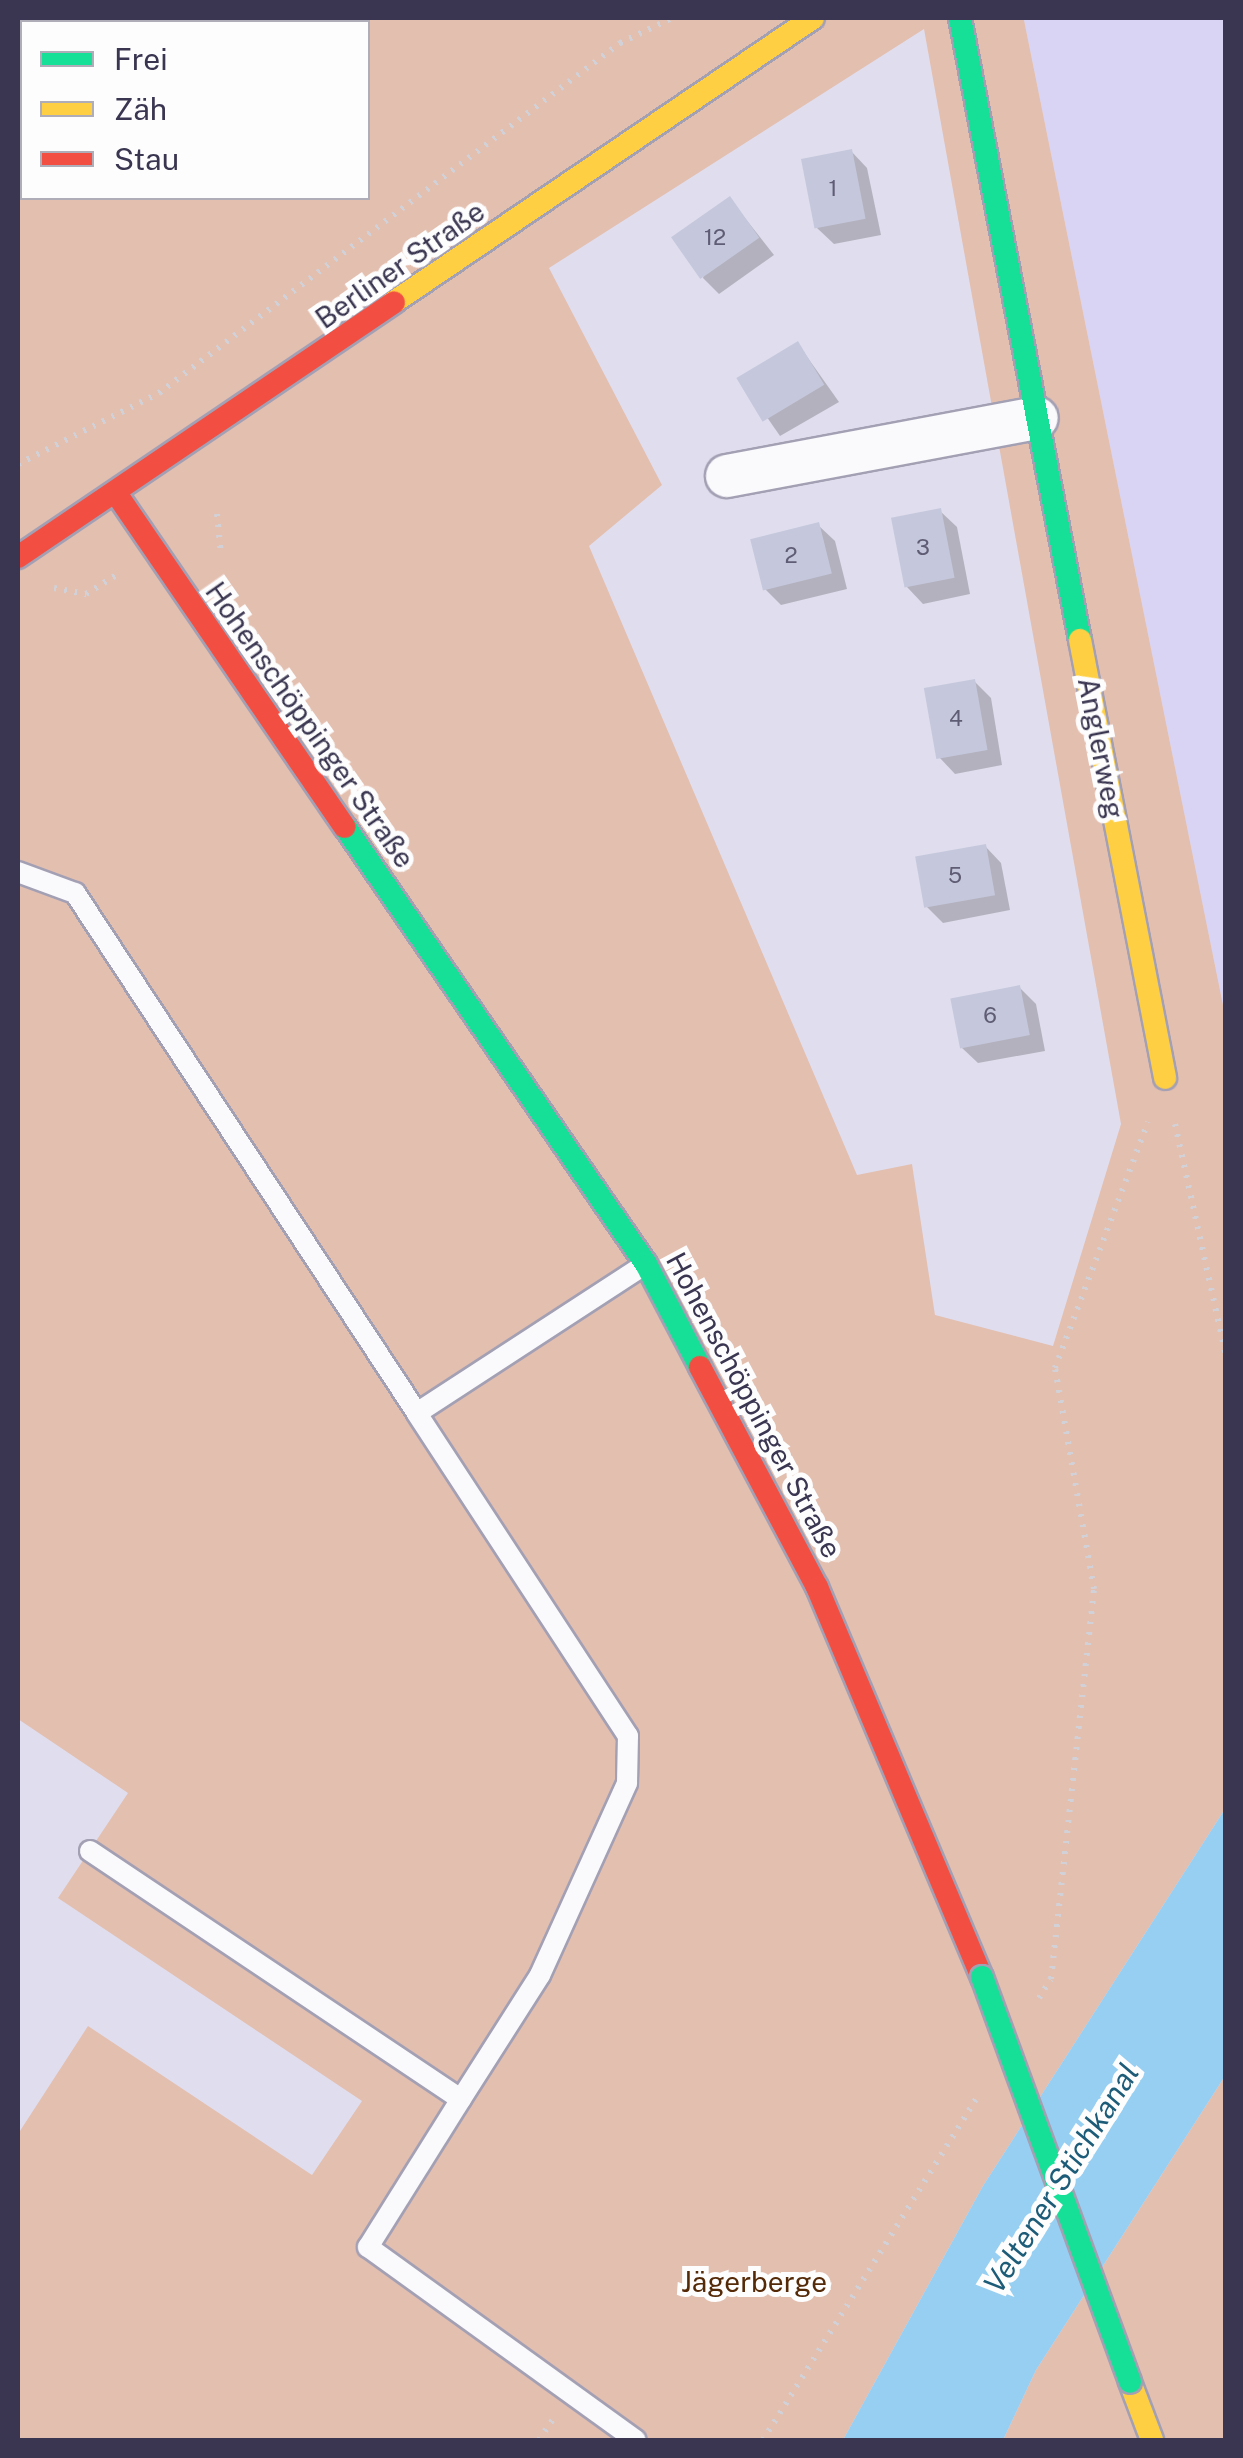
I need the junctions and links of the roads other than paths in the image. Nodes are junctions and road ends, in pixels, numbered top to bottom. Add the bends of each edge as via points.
1 (813, 18) edge
2 (960, 18) edge
3 (1037, 418) junction
4 (726, 476) dead end
5 (118, 496) junction
6 (18, 557) edge
7 (18, 872) edge
8 (1165, 1078) road end
9 (646, 1264) junction
10 (417, 1413) junction
11 (90, 1851) dead end
12 (460, 2099) junction
13 (636, 2440) edge
14 (1152, 2440) edge

1 - 5 main road, Berliner Straße
2 - 3 main road, Anglerweg
3 - 4 street
3 - 8 main road, Anglerweg
5 - 6 main road, Berliner Straße
5 - 9 main road, Hohenschöppinger Straße
7 - 10 lane via 76,893
9 - 10 lane
9 - 14 main road, Hohenschöppinger Straße, bridge via 817,1587 982,1976
10 - 12 lane via 628,1736 627,1783 540,1975
11 - 12 lane
12 - 13 lane via 368,2247

